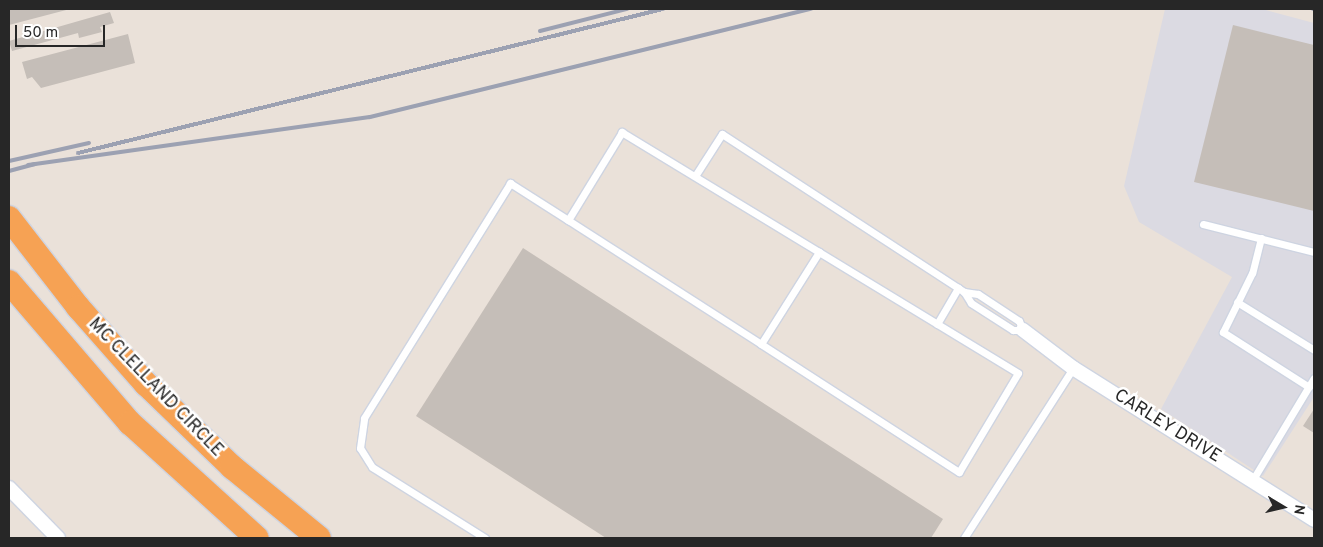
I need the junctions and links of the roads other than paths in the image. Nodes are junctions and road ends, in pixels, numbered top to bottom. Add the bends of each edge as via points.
1 (695, 176) junction
2 (10, 220) edge
3 (568, 220) junction
4 (1203, 224) dead end
5 (1261, 238) junction
6 (819, 252) junction
7 (1314, 252) edge
8 (9, 282) edge
9 (961, 290) junction
10 (1237, 302) junction
11 (937, 324) junction
12 (1023, 330) junction
13 (761, 344) junction
14 (1314, 350) edge
15 (1073, 368) junction
16 (1314, 378) edge
17 (1309, 387) junction
18 (1252, 481) junction
19 (10, 488) edge
20 (1314, 520) edge
21 (58, 538) edge
22 (257, 538) edge
23 (319, 538) edge
24 (485, 538) edge
25 (964, 538) edge

1 - 3 lane via 622,132
1 - 6 lane
1 - 9 lane via 722,134
2 - 23 highway, MC CLELLAND CIRCLE via 78,307 146,384 232,466
3 - 13 lane
3 - 24 lane via 510,183 364,418 360,448 372,467
4 - 5 lane
5 - 7 lane
5 - 10 lane via 1252,273
6 - 11 lane
6 - 13 lane
8 - 22 highway via 130,423
9 - 11 lane
9 - 12 lane via 971,303 1013,330
9 - 12 lane via 978,294 1020,321
10 - 14 lane
10 - 17 lane via 1223,326 1227,337
11 - 13 lane via 1018,374 959,472
12 - 15 street, CARLEY DRIVE
15 - 18 street, CARLEY DRIVE
15 - 25 lane
16 - 17 lane
17 - 18 lane
18 - 20 street, CARLEY DRIVE
19 - 21 street via 28,511

